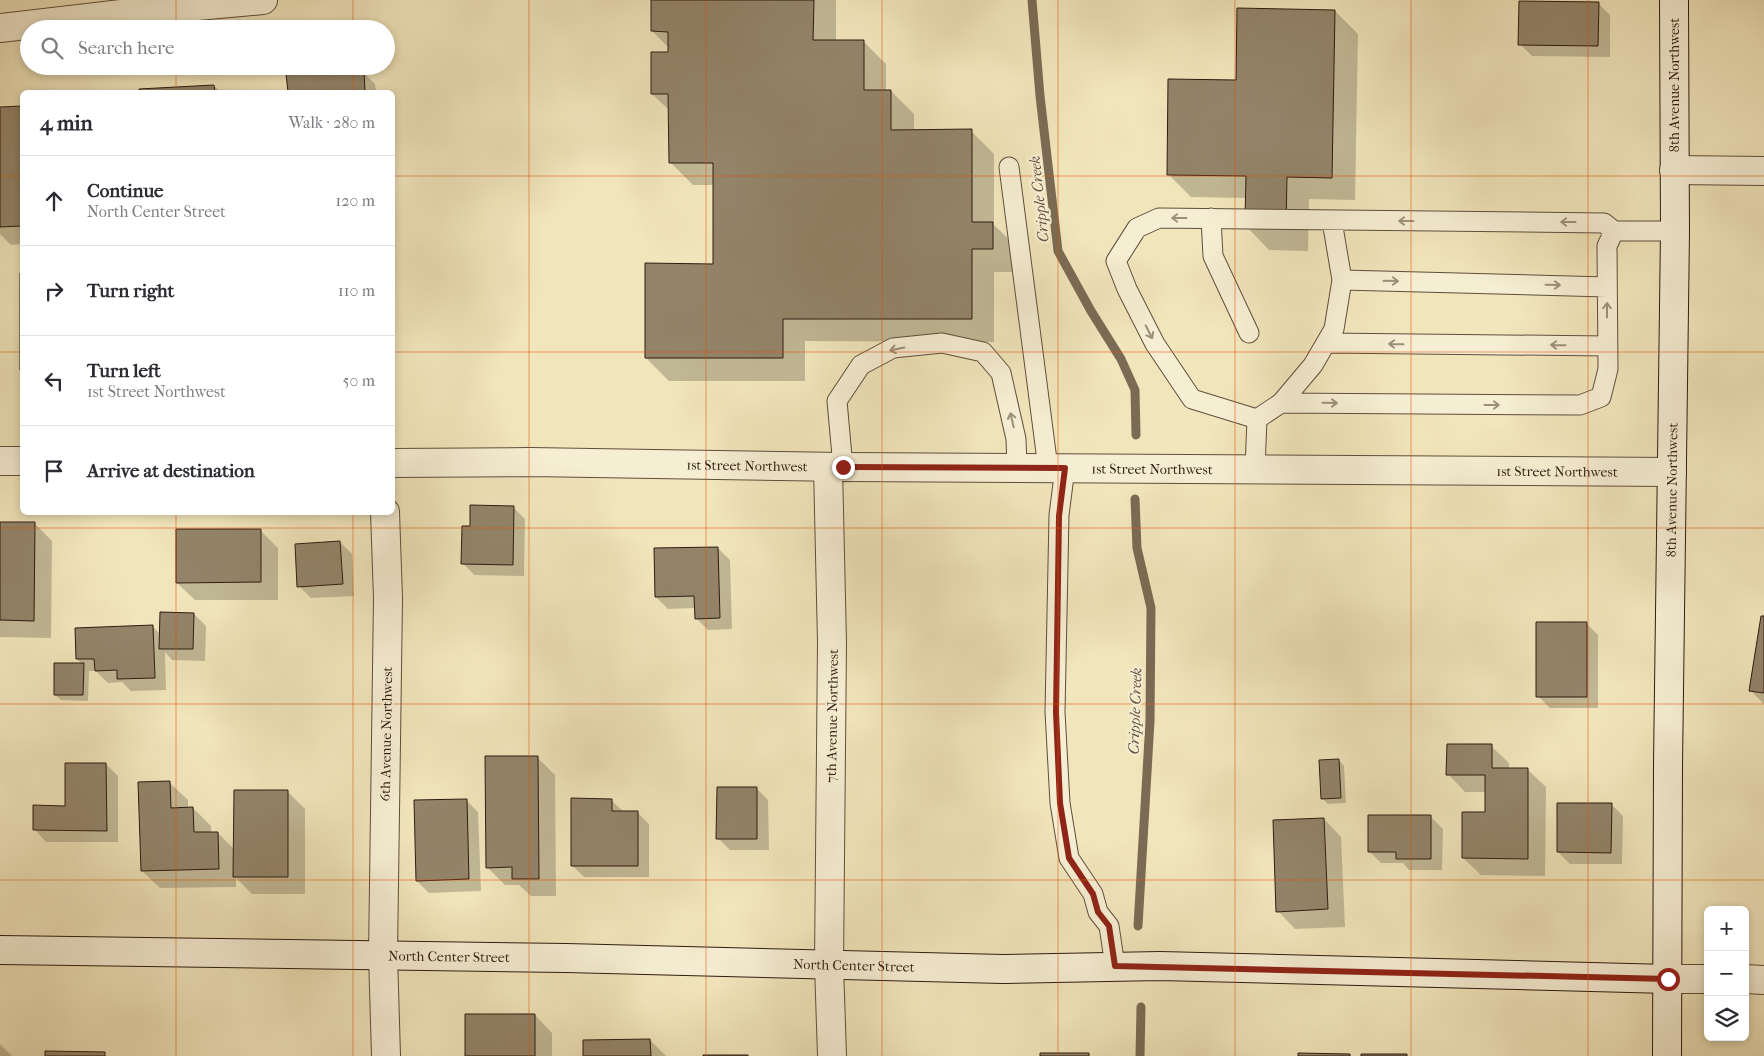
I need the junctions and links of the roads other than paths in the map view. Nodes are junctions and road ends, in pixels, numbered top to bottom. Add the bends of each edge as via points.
1 (263, 0) edge
2 (1674, 0) edge
3 (75, 20) edge
4 (20, 26) edge
5 (0, 28) edge
6 (1009, 167) dead end
7 (1674, 170) junction
8 (1764, 171) edge
9 (1210, 218) junction
10 (1332, 221) junction
11 (1614, 231) junction
12 (1675, 231) junction
13 (1342, 280) junction
14 (1607, 287) junction
15 (1249, 333) dead end
16 (1326, 343) junction
17 (1607, 346) junction
18 (1281, 403) junction
19 (1257, 419) junction
20 (0, 461) edge
21 (20, 461) edge
22 (395, 463) edge
23 (835, 467) junction
24 (1017, 468) junction
25 (1056, 468) junction
26 (1255, 469) junction
27 (1672, 472) junction
28 (385, 515) edge
29 (0, 950) edge
30 (383, 955) junction
31 (829, 965) junction
32 (1115, 966) junction
33 (1668, 979) junction
34 (1704, 979) edge
35 (1749, 980) edge
36 (1764, 980) edge
37 (386, 1056) edge
38 (832, 1056) edge
39 (1668, 1056) edge

1 - 3 street
2 - 7 street, 8th Avenue Northwest
4 - 5 street
6 - 25 lane
7 - 8 street
7 - 12 street, 8th Avenue Northwest
9 - 10 lane
9 - 15 lane via 1213,256
9 -> 19 lane via 1159,218 1144,224 1137,228 1116,261 1126,289 1155,344 1192,399
11 -> 10 lane via 1604,223
10 - 13 lane
11 - 12 lane
11 - 14 lane via 1607,246
12 - 27 street, 8th Avenue Northwest
13 -> 14 lane
13 - 16 lane via 1334,329
17 -> 14 lane
17 -> 16 lane
16 - 18 lane via 1313,365
18 -> 17 lane via 1580,405 1601,397 1608,369
18 - 19 lane
19 - 26 lane
20 - 21 street
22 - 23 street, 1st Street Northwest
23 - 24 street, 1st Street Northwest
24 -> 23 lane via 1016,439 1001,373 983,352 942,343 893,348 862,365 837,401
23 - 31 street, 7th Avenue Northwest
24 - 25 street, 1st Street Northwest
25 - 26 street, 1st Street Northwest
25 - 32 lane via 1059,516 1056,702 1060,803 1069,858 1109,926
26 - 27 street, 1st Street Northwest
27 - 33 street, 8th Avenue Northwest
28 - 30 street, 6th Avenue Northwest via 388,598
29 - 30 street, North Center Street
30 - 31 street, North Center Street
30 - 37 street, 6th Avenue Northwest
31 - 32 street, North Center Street via 1003,969
31 - 38 street, 7th Avenue Northwest
32 - 33 street, North Center Street
33 - 34 street, North Center Street
33 - 39 street, 8th Avenue Northwest
35 - 36 street

